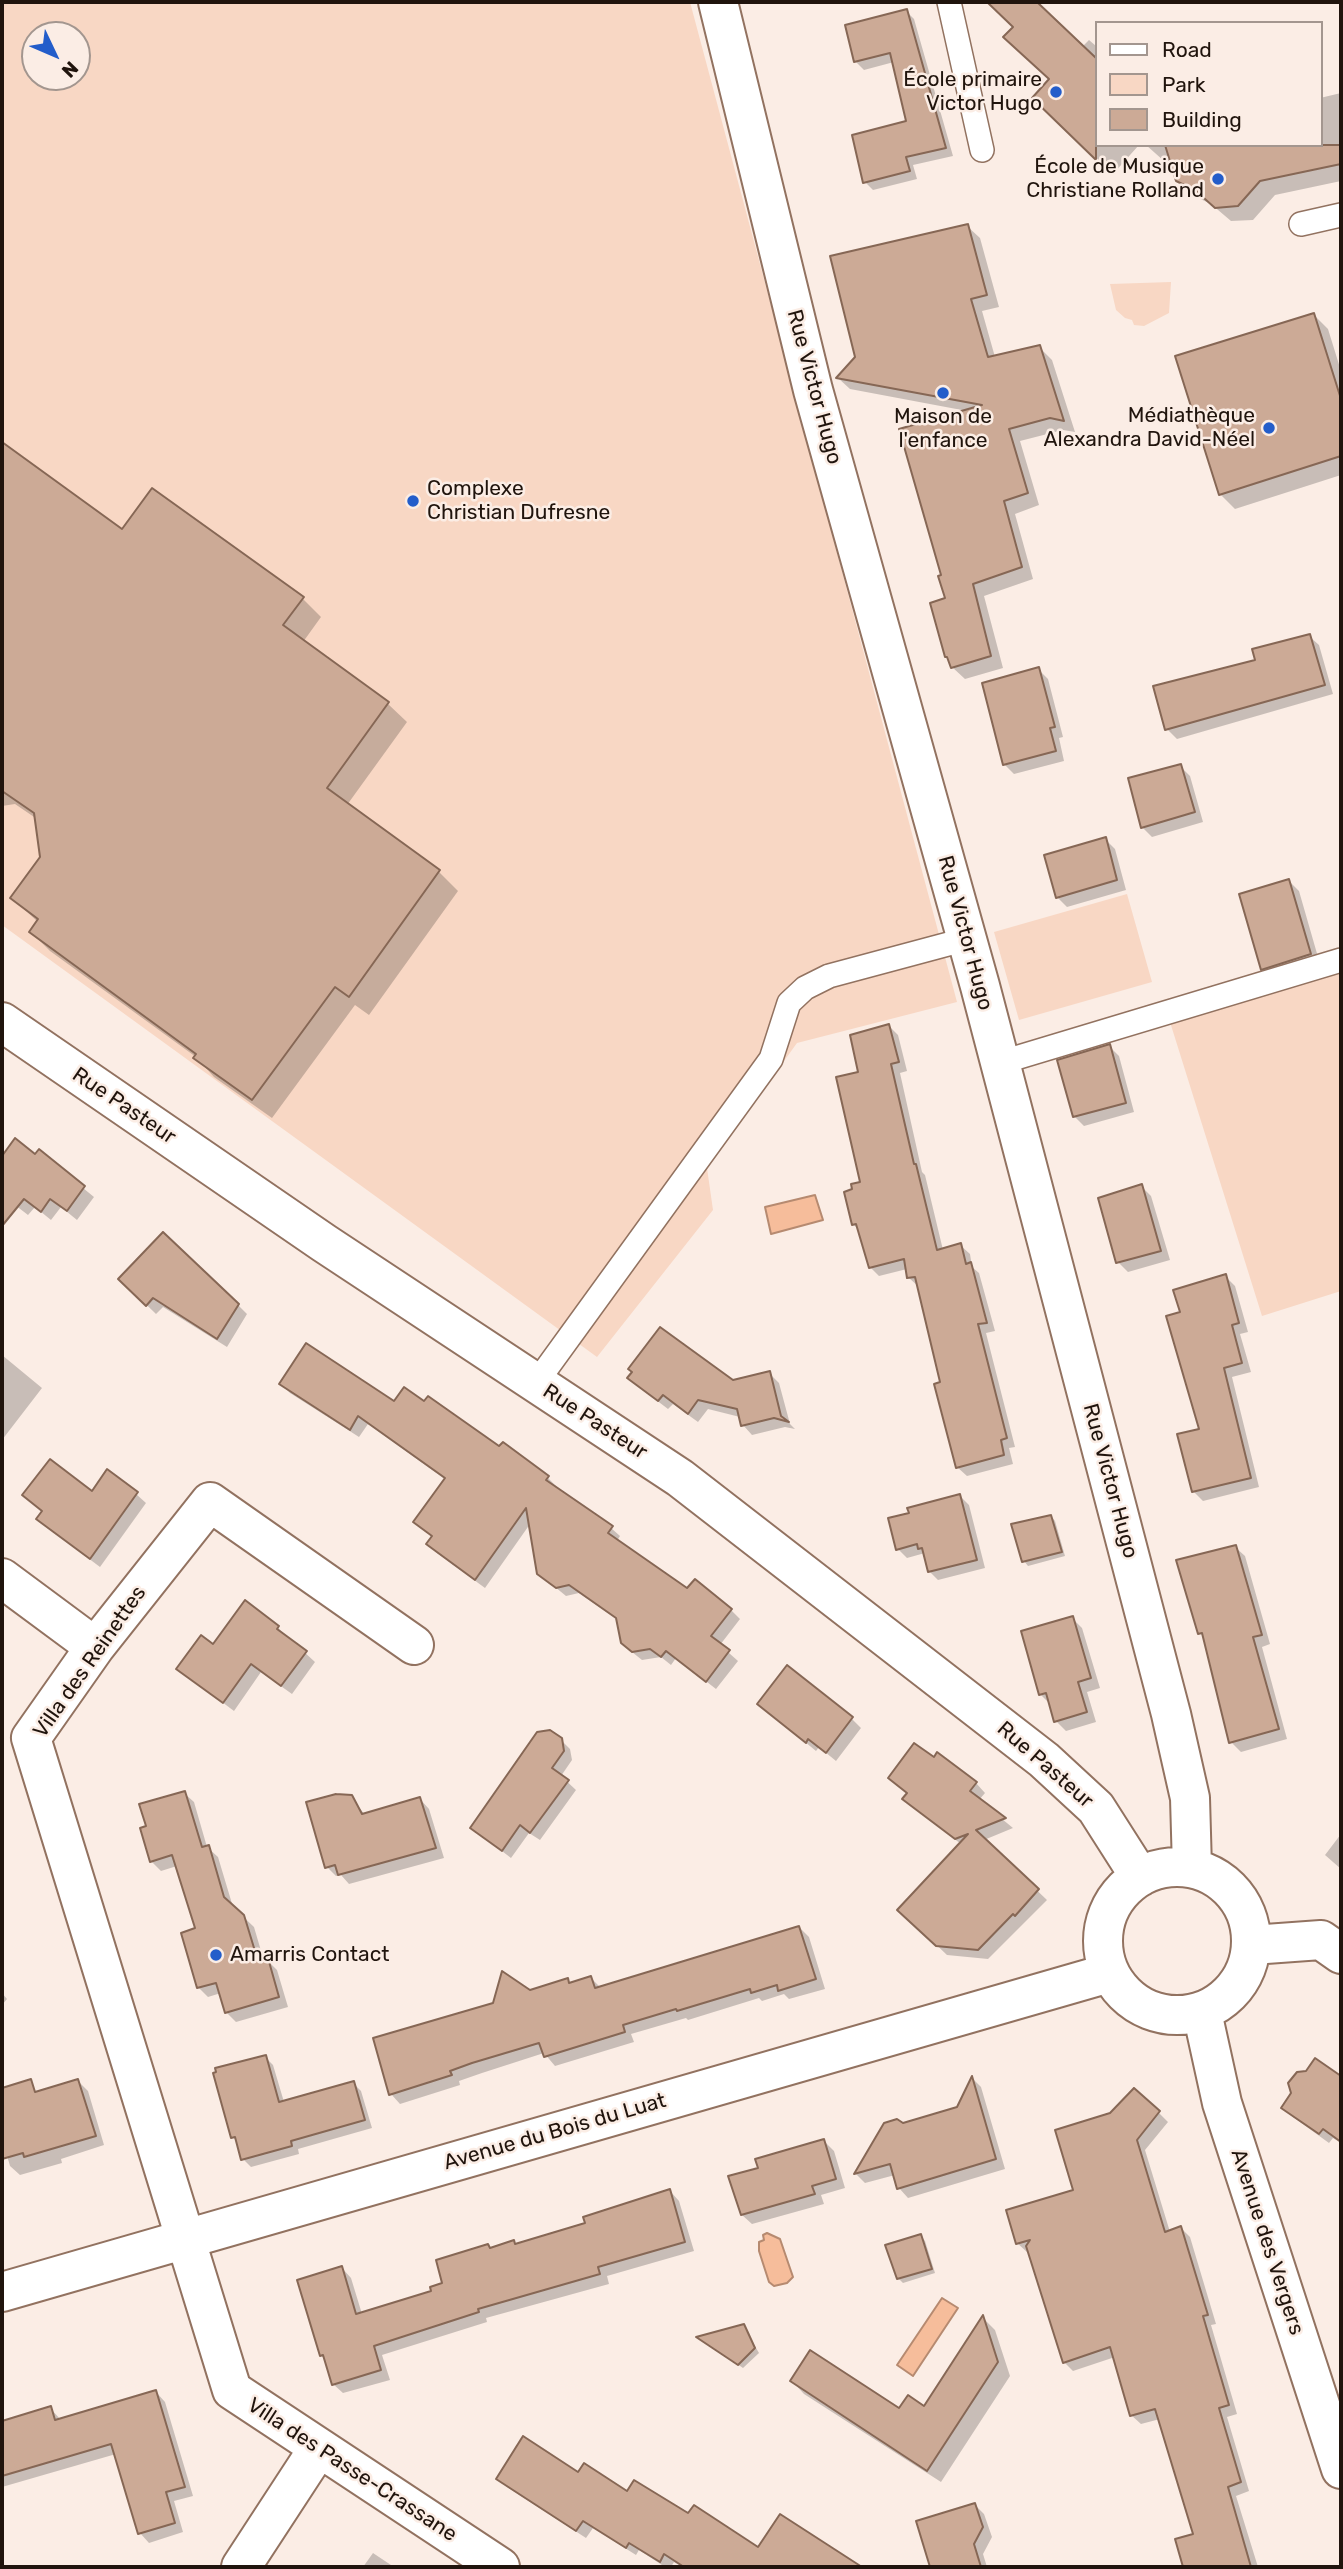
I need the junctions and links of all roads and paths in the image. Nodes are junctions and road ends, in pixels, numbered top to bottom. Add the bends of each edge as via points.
1 (718, 2) edge
2 (949, 2) edge
3 (982, 150) dead end
4 (1341, 215) edge
5 (1301, 224) dead end
6 (967, 939) junction
7 (1341, 960) edge
8 (2, 1022) edge
9 (999, 1063) junction
10 (536, 1383) junction
11 (2, 1578) edge
12 (414, 1645) dead end
13 (95, 1647) junction
14 (1192, 1868) junction
15 (1140, 1877) junction
16 (1252, 1945) junction
17 (1341, 1954) edge
18 (1110, 1973) junction
19 (1202, 2012) junction
20 (186, 2239) junction
21 (2, 2292) edge
22 (318, 2449) junction
23 (1341, 2469) edge
24 (241, 2567) edge
25 (500, 2567) edge

1 - 6 street, Rue Victor Hugo via 813,390
2 - 3 lane
4 - 5 lane
6 - 9 street, Rue Victor Hugo
6 - 10 lane via 830,976 804,988 789,1003 771,1059
7 - 9 lane
8 - 10 street, Rue Pasteur
9 - 14 street, Rue Victor Hugo via 1171,1714 1190,1798
10 - 15 street, Rue Pasteur via 680,1478 1044,1760 1096,1808
11 - 13 street
12 - 13 street, Villa des Reinettes via 210,1502
13 - 20 street, Villa des Reinettes via 31,1738
14 - 15 street via 1165,1868
14 - 16 street via 1212,1875 1236,1896 1250,1924
15 - 18 street via 1122,1891 1110,1909 1104,1930
16 - 17 street via 1321,1940
16 - 19 street via 1237,1986
18 - 19 street via 1139,2006 1158,2014
18 - 20 street, Avenue du Bois du Luat
19 - 23 street, Avenue des Vergers via 1222,2103
20 - 21 street, Avenue du Bois du Luat
20 - 22 street, Villa des Passe-Crassane via 232,2390
22 - 24 street
22 - 25 street, Villa des Passe-Crassane

